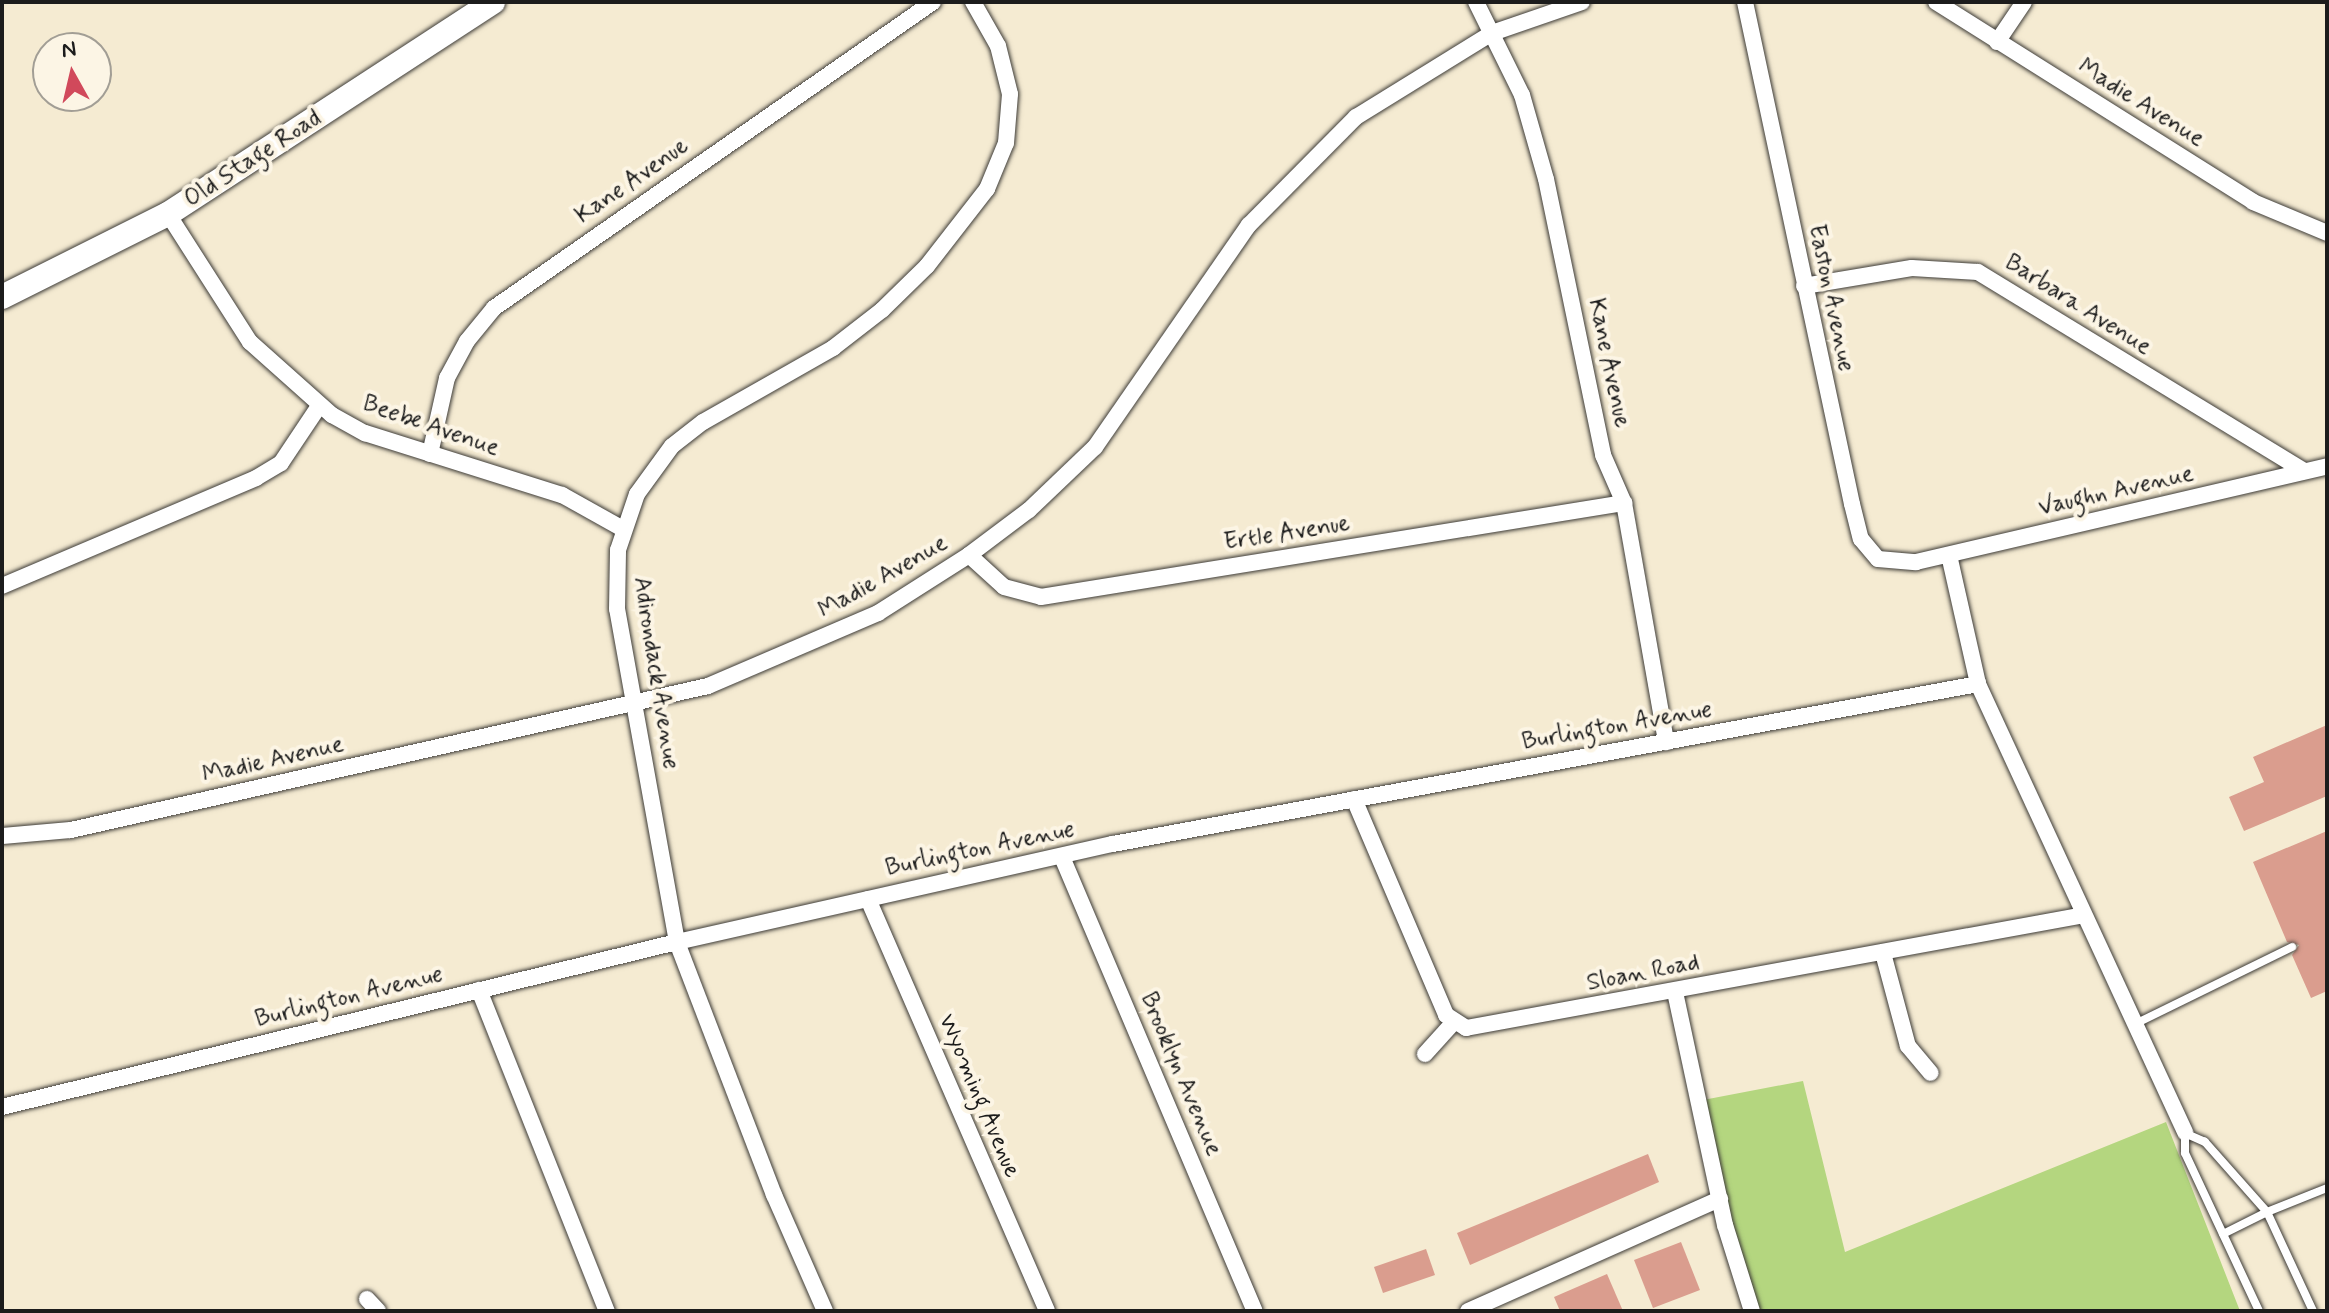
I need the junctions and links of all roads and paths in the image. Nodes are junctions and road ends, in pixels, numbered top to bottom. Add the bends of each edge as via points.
1 (493, 2) edge
2 (933, 2) edge
3 (973, 2) edge
4 (1476, 2) edge
5 (1582, 2) edge
6 (1745, 2) edge
7 (1936, 2) edge
8 (2024, 2) edge
9 (1492, 33) junction
10 (1997, 42) junction
11 (168, 214) junction
12 (2327, 233) edge
13 (1804, 286) junction
14 (2, 297) edge
15 (319, 406) junction
16 (430, 454) junction
17 (2327, 466) edge
18 (2304, 471) junction
19 (1624, 503) junction
20 (623, 529) junction
21 (969, 555) junction
22 (1949, 555) junction
23 (1916, 562) joint
24 (2, 586) edge
25 (1978, 684) junction
26 (636, 704) junction
27 (1666, 742) junction
28 (1354, 799) junction
29 (2, 836) edge
30 (1062, 857) junction
31 (868, 899) junction
32 (2084, 915) junction
33 (677, 942) junction
34 (2292, 947) dead end
35 (1883, 953) junction
36 (479, 990) junction
37 (1675, 992) junction
38 (1453, 1023) junction
39 (2135, 1024) junction
40 (1425, 1054) dead end
41 (1931, 1073) dead end
42 (2, 1107) edge
43 (2185, 1133) junction
44 (2327, 1188) edge
45 (1720, 1199) junction
46 (2267, 1212) junction
47 (2223, 1234) junction
48 (607, 1311) edge
49 (825, 1311) edge
50 (1047, 1311) edge
51 (1255, 1311) edge
52 (1468, 1311) edge
53 (1752, 1311) edge
54 (2259, 1311) edge
55 (2313, 1311) edge

1 - 11 main road, Old Stage Road
2 - 16 street, Kane Avenue via 494,308 467,341 447,378
3 - 20 street, Adirondack Avenue via 998,46 1010,94 1006,143 987,189 927,266 882,310 833,348 703,422 672,446 647,477
4 - 9 street, Kane Avenue
5 - 9 street, Madie Avenue
6 - 13 street, Easton Avenue
7 - 10 street, Madie Avenue
8 - 10 street
9 - 19 street, Kane Avenue via 1522,95 1546,179 1603,455
9 - 21 street, Madie Avenue via 1356,117 1300,171 1249,225 1095,447 1029,510
10 - 12 street, Madie Avenue via 2253,202
11 - 14 main road, Old Stage Road
11 - 15 street, Beebe Avenue via 250,342
13 - 18 street, Barbara Avenue via 1912,268 1978,272 2004,283
13 - 23 street, Easton Avenue via 1861,539 1887,563
15 - 16 street, Beebe Avenue via 365,433
15 - 24 street via 281,463 256,478
16 - 20 street, Beebe Avenue via 562,495
17 - 18 street, Vaughn Avenue
18 - 22 street, Vaughn Avenue
19 - 21 street, Ertle Avenue via 1041,597 1004,587
19 - 27 street, Kane Avenue
20 - 26 street, Adirondack Avenue via 615,590
21 - 26 street, Madie Avenue via 878,613 795,652 708,686
22 - 23 street, Vaughn Avenue
22 - 25 street
25 - 27 street, Burlington Avenue
25 - 32 street
26 - 29 street, Madie Avenue via 62,832
26 - 33 street, Adirondack Avenue
27 - 28 street, Burlington Avenue
28 - 30 street, Burlington Avenue
28 - 38 street
30 - 31 street, Burlington Avenue
30 - 51 street, Brooklyn Avenue
31 - 33 street, Burlington Avenue
31 - 50 street, Wyoming Avenue
32 - 35 street, Sloan Road
32 - 39 street
33 - 36 street, Burlington Avenue
33 - 49 street, Adirondack Avenue via 774,1195
34 - 39 lane
35 - 37 street, Sloan Road
35 - 41 street via 1908,1046
36 - 42 street, Burlington Avenue
36 - 48 street
37 - 38 street, Sloan Road via 1489,1026
37 - 45 street
38 - 40 street
39 - 43 street
43 - 46 lane via 2205,1142
43 - 47 lane via 2185,1153
44 - 46 lane
45 - 52 street
45 - 53 street
46 - 47 lane
46 - 55 lane
47 - 54 lane

